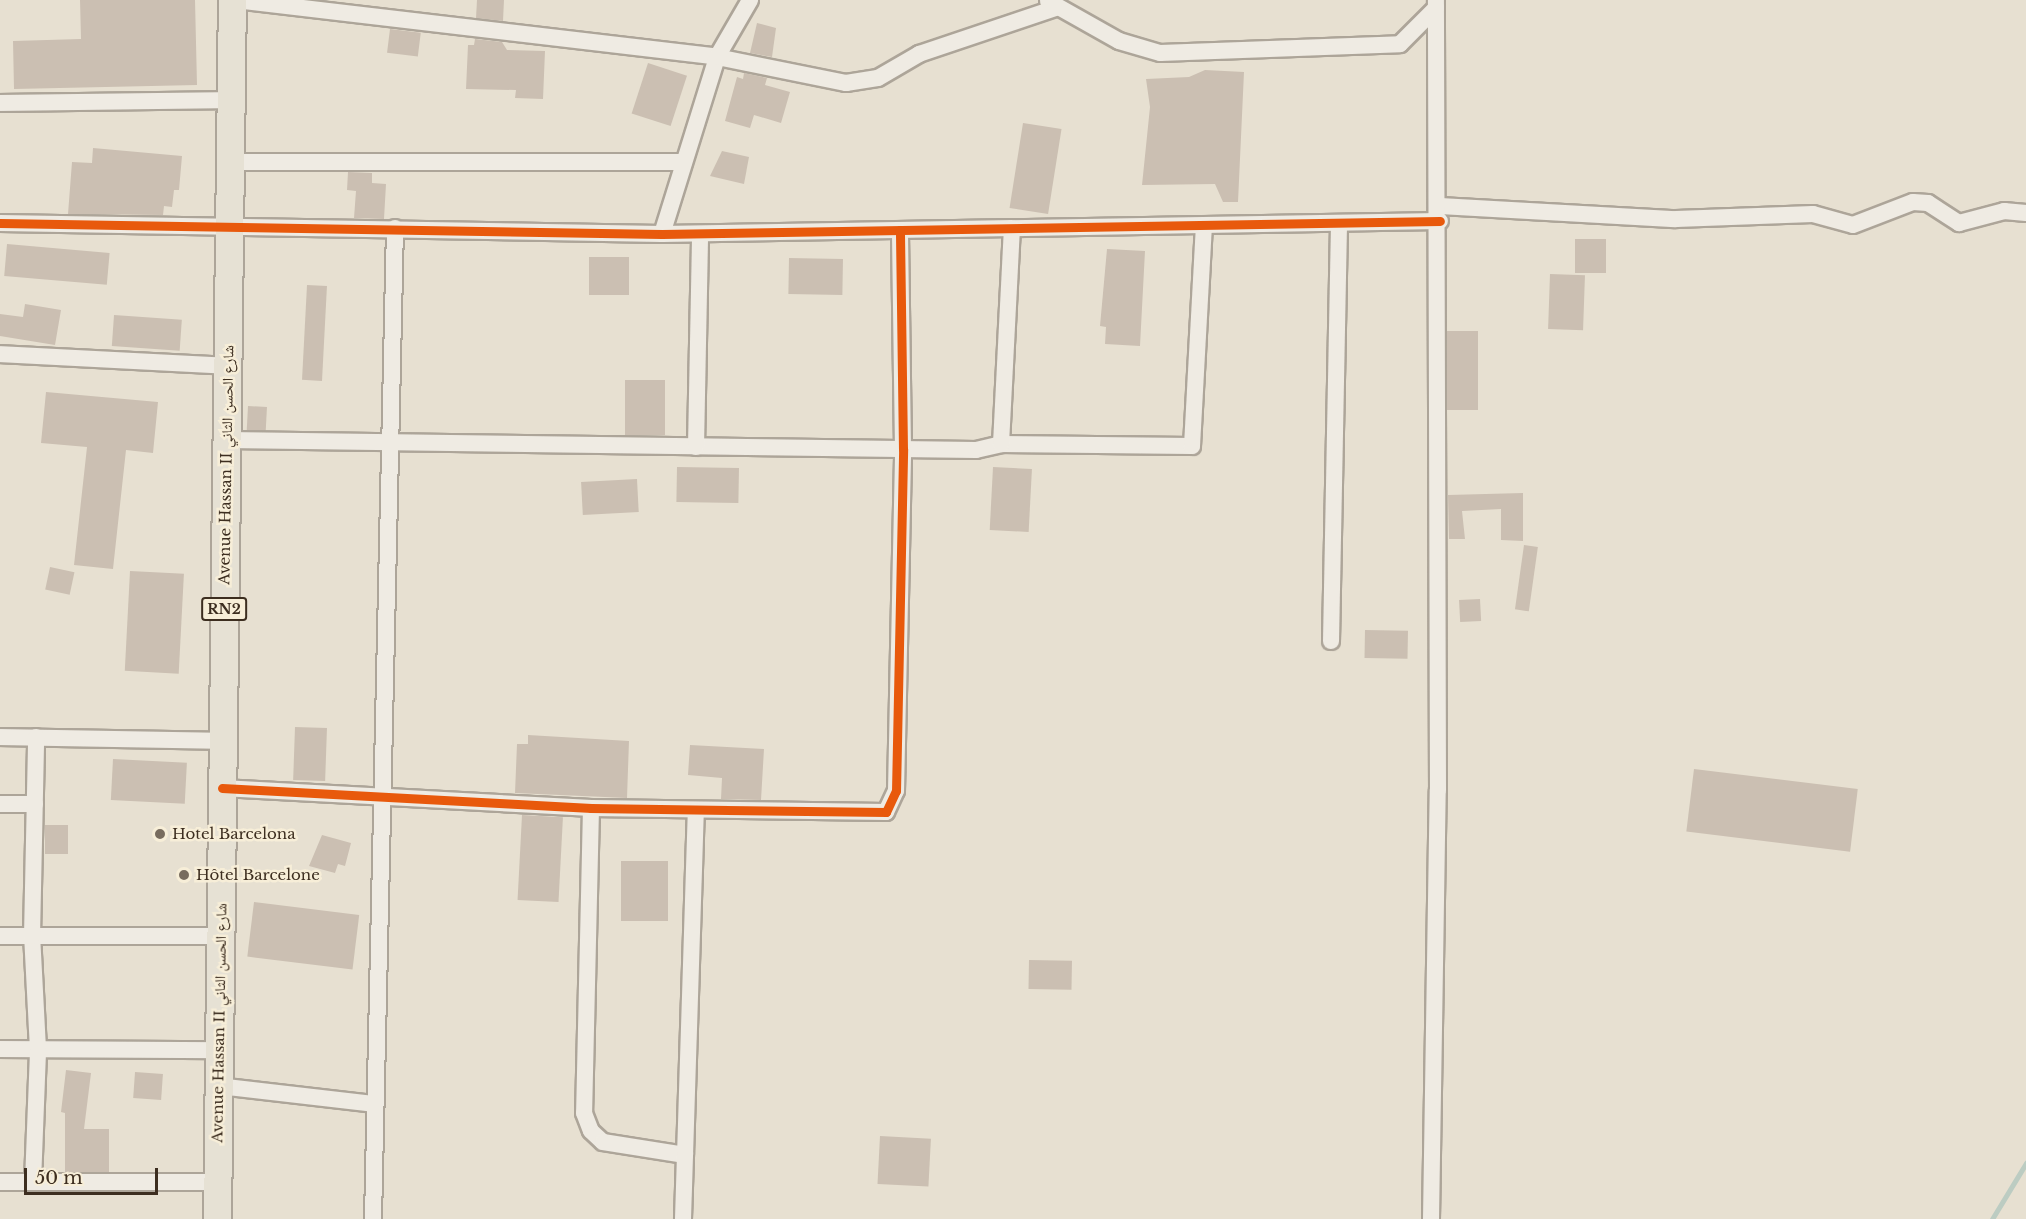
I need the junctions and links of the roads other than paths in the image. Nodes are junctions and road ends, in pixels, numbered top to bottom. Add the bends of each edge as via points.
1 (234, 0) edge
2 (750, 0) edge
3 (1051, 4) edge
4 (1436, 4) edge
5 (717, 57) junction
6 (230, 100) junction
7 (0, 103) edge
8 (230, 162) junction
9 (684, 162) junction
10 (2026, 213) edge
11 (1440, 214) junction
12 (0, 223) edge
13 (1339, 223) junction
14 (229, 224) junction
15 (1204, 225) junction
16 (395, 228) junction
17 (1012, 228) junction
18 (900, 230) junction
19 (662, 234) junction
20 (700, 234) junction
21 (0, 354) edge
22 (228, 366) junction
23 (226, 440) junction
24 (388, 442) junction
25 (1001, 444) junction
26 (696, 447) junction
27 (903, 449) junction
28 (1331, 641) dead end
29 (0, 737) edge
30 (36, 737) junction
31 (223, 741) junction
32 (222, 788) junction
33 (386, 797) junction
34 (0, 804) edge
35 (35, 804) junction
36 (591, 808) junction
37 (696, 811) junction
38 (0, 936) edge
39 (32, 936) junction
40 (220, 936) junction
41 (0, 1049) edge
42 (38, 1049) junction
43 (219, 1050) junction
44 (219, 1086) junction
45 (374, 1104) junction
46 (685, 1155) junction
47 (0, 1182) edge
48 (33, 1182) junction
49 (217, 1182) junction
50 (217, 1219) edge
51 (373, 1219) edge
52 (683, 1219) edge
53 (1431, 1219) edge

1 - 5 street
1 - 6 main road, Avenue Hassan II شارع الحسن الثاني / RN2
2 - 5 street
3 - 4 street via 1119,41 1160,53 1219,54 1400,44
3 - 5 street via 919,54 865,81 846,83
4 - 11 street
5 - 9 street
6 - 7 street
6 - 8 main road, Avenue Hassan II شارع الحسن الثاني / RN2
8 - 9 street
8 - 14 main road, Avenue Hassan II شارع الحسن الثاني / RN2
9 - 19 street
10 - 11 street via 2004,211 1959,223 1929,203 1913,202 1853,225 1813,214 1688,219
11 - 13 street
11 - 53 street
12 - 14 street
13 - 15 street
13 - 28 street
14 - 16 street
14 - 22 main road, Avenue Hassan II شارع الحسن الثاني / RN2
15 - 17 street
15 - 25 street via 1192,446
16 - 19 street
16 - 24 street
17 - 18 street
17 - 25 street
18 - 20 street
18 - 27 street
19 - 20 street
20 - 26 street
21 - 22 street
22 - 23 main road, Avenue Hassan II شارع الحسن الثاني / RN2
23 - 24 street
23 - 31 main road, Avenue Hassan II شارع الحسن الثاني / RN2
24 - 26 street
24 - 33 street
25 - 27 street via 976,450
26 - 27 street
27 - 37 street via 893,803 886,812 874,815
29 - 30 street
30 - 31 street
30 - 35 street
31 - 32 main road, Avenue Hassan II شارع الحسن الثاني / RN2
32 - 33 street
32 - 40 main road, Avenue Hassan II شارع الحسن الثاني / RN2
33 - 36 street
33 - 45 street
34 - 35 street
35 - 39 street
36 - 37 street
36 - 46 street via 584,1113 591,1131 603,1142
37 - 46 street
38 - 39 street
39 - 40 street
39 - 42 street
40 - 43 main road, Avenue Hassan II شارع الحسن الثاني / RN2
41 - 42 street
42 - 43 street
42 - 48 street
43 - 44 main road, Avenue Hassan II شارع الحسن الثاني / RN2
44 - 45 street
44 - 49 main road, Avenue Hassan II شارع الحسن الثاني / RN2
45 - 51 street
46 - 52 street
47 - 48 street
48 - 49 street
49 - 50 main road, Avenue Hassan II شارع الحسن الثاني / RN2

